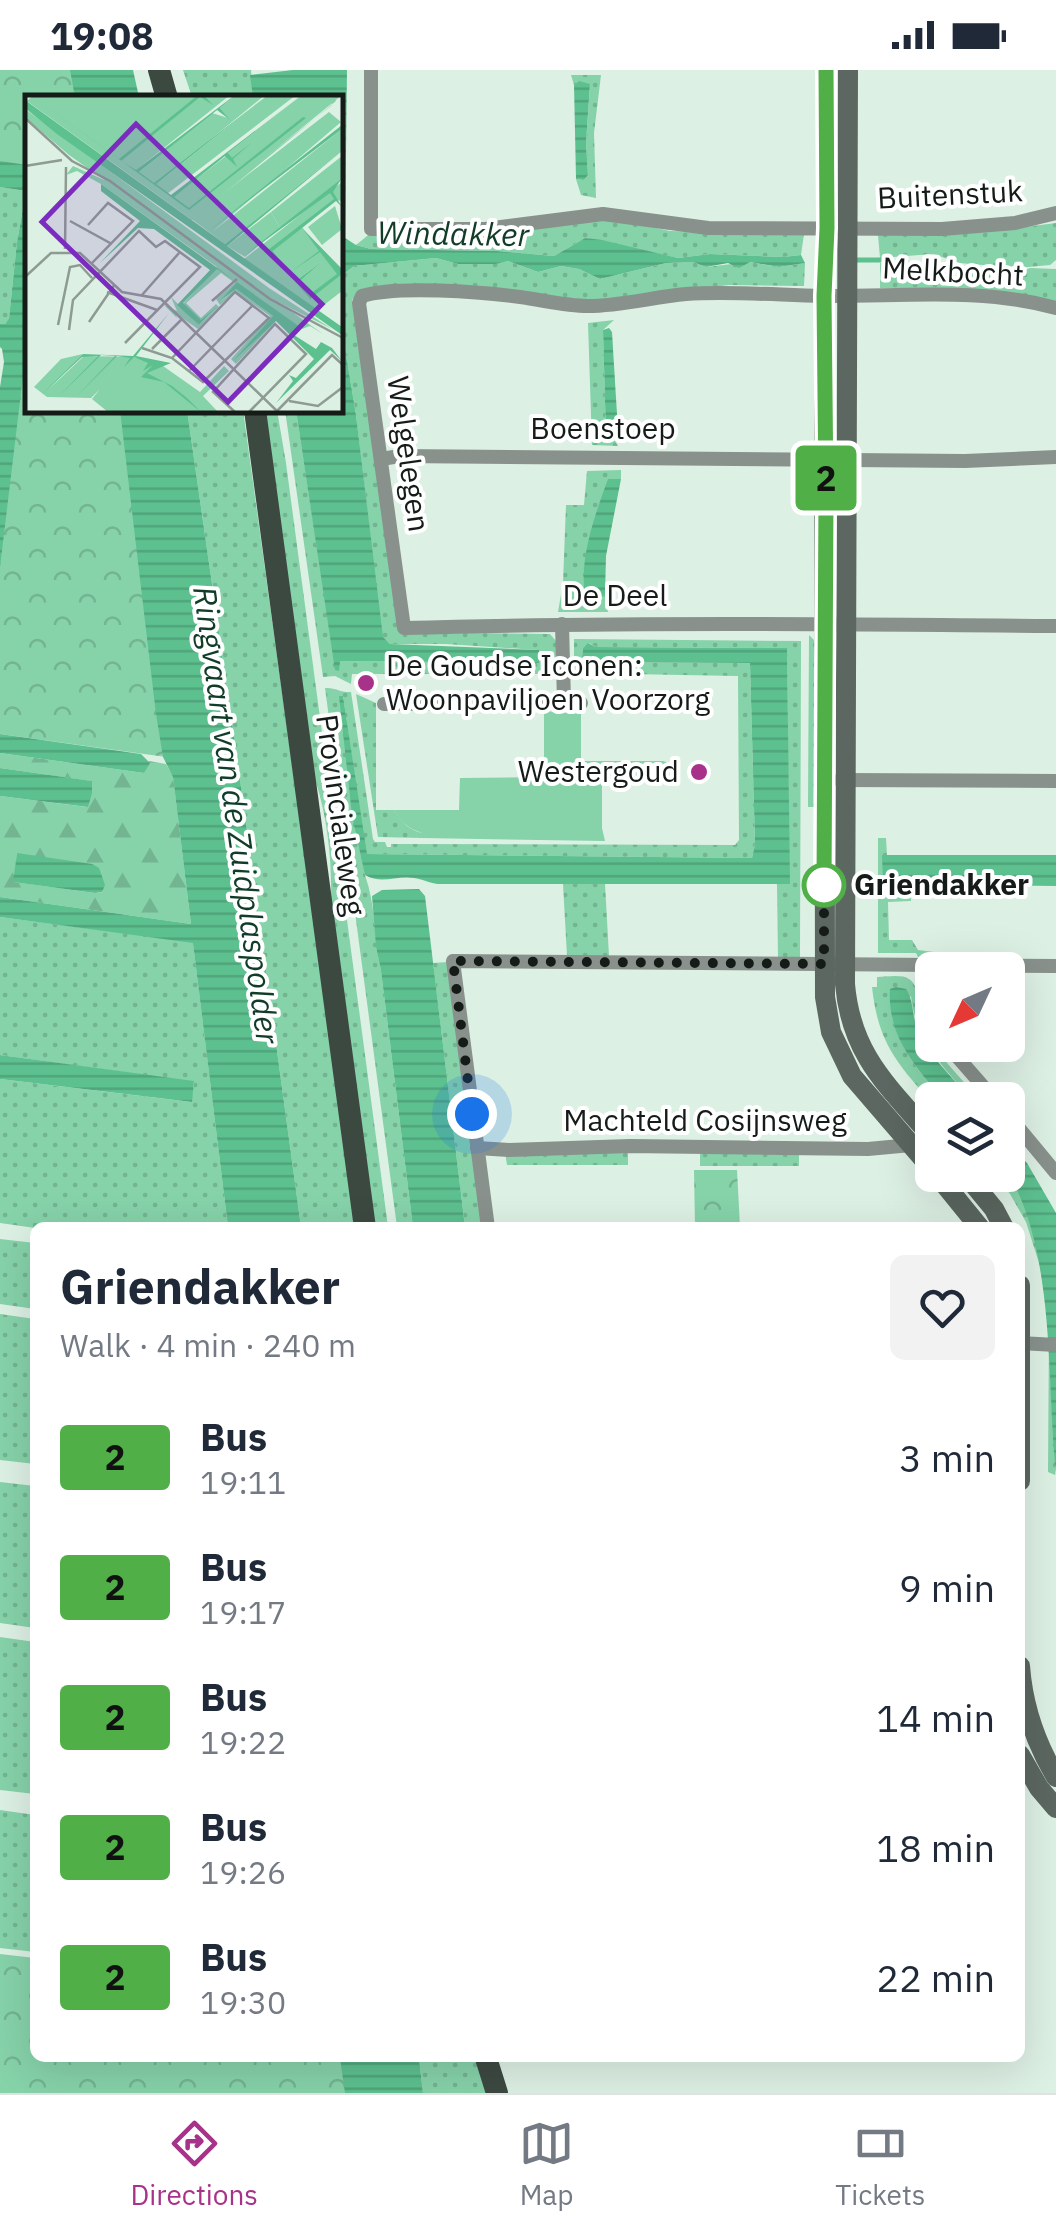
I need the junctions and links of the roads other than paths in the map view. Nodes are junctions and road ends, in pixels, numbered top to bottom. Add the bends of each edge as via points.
1 (159, 70) edge
2 (371, 70) edge
3 (826, 70) edge
4 (848, 70) edge
5 (166, 95) edge
6 (1056, 213) edge
7 (837, 228) junction
8 (369, 293) joint
9 (846, 295) junction
10 (824, 296) junction
11 (1056, 308) edge
12 (254, 412) edge
13 (1056, 457) edge
14 (836, 459) junction
15 (381, 460) junction
16 (836, 623) junction
17 (562, 624) junction
18 (1056, 626) edge
19 (404, 628) joint
20 (564, 702) junction
21 (580, 703) dead end
22 (384, 704) dead end
23 (835, 780) junction
24 (1056, 781) edge
25 (834, 963) junction
26 (915, 966) edge
27 (1025, 966) edge
28 (1056, 966) edge
29 (962, 1062) edge
30 (979, 1082) edge
31 (915, 1129) edge
32 (1025, 1136) edge
33 (915, 1139) edge
34 (477, 1148) junction
35 (1056, 1173) edge
36 (951, 1192) edge
37 (980, 1192) edge
38 (364, 1222) edge
39 (487, 1222) edge
40 (975, 1222) edge
41 (1001, 1222) edge
42 (1025, 1343) edge
43 (1056, 1345) edge
44 (1025, 1708) edge
45 (1025, 1763) edge
46 (1056, 1777) edge
47 (1056, 1808) edge
48 (487, 2062) edge
49 (497, 2093) edge

1 - 5 main road
2 - 7 street, Buitenstuk via 371,229 484,229 603,214 708,228
3 - 7 street
4 - 7 street
6 - 7 street, Buitenstuk via 942,229
7 - 9 street
7 - 10 street
8 - 10 street, Melkbocht via 477,293 587,306 686,294
8 - 15 street, Welgelegen via 359,303
9 - 10 street, Melkbocht
9 - 11 street, Melkbocht via 938,294
9 - 14 street
10 - 14 street
12 - 38 main road, Provincialeweg
13 - 14 street, Boenstoep
14 - 15 street, Boenstoep
14 - 16 street
15 - 19 street, Welgelegen
16 - 17 street, De Deel
16 - 18 street
16 - 23 street
17 - 19 street, De Deel
17 - 20 street
20 - 21 street
20 - 22 street
23 - 24 street
23 - 25 street
25 - 26 street
25 - 31 street via 828,1014 840,1054 852,1076
25 - 34 street via 453,961
27 - 28 street
29 - 30 street
32 - 35 street
33 - 34 street, Machteld Cosijnsweg via 878,1149
34 - 39 street
36 - 40 street
37 - 41 street
42 - 43 street
44 - 46 street
45 - 47 street
48 - 49 main road

